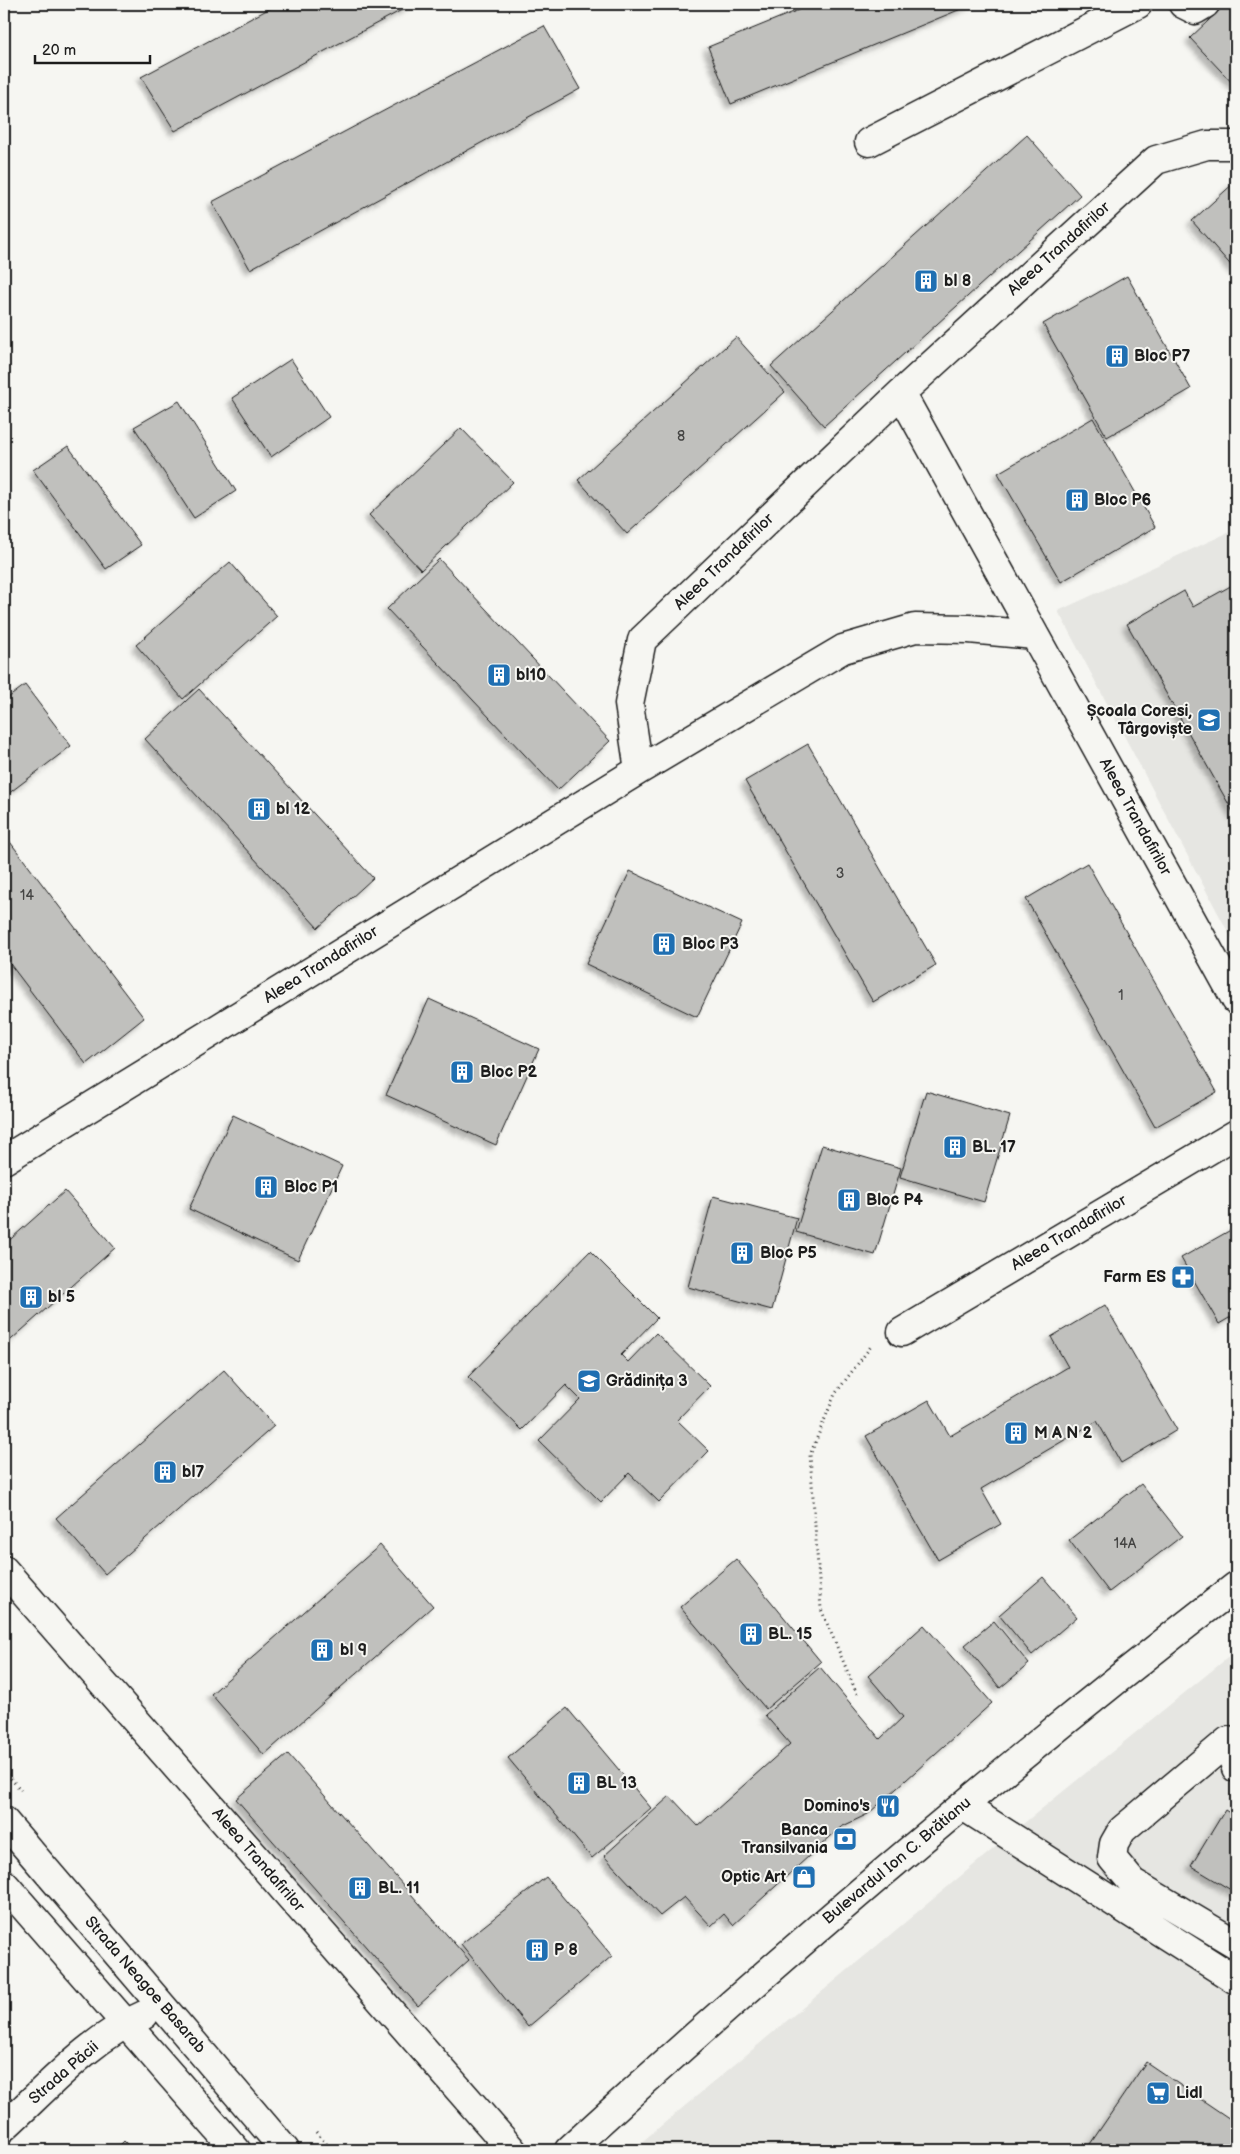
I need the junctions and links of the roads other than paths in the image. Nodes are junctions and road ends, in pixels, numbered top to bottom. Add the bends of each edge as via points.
1 (1138, 4) edge
2 (1182, 4) edge
3 (1205, 4) edge
4 (869, 142) dead end
5 (1236, 145) edge
6 (901, 393) junction
7 (1034, 635) junction
8 (639, 770) junction
9 (1236, 1000) edge
10 (1236, 1134) edge
11 (4, 1160) edge
12 (902, 1332) dead end
13 (4, 1570) edge
14 (1236, 1586) edge
15 (1236, 1768) edge
16 (963, 1806) junction
17 (4, 1821) edge
18 (4, 1884) edge
19 (1236, 1944) edge
20 (1236, 1980) edge
21 (164, 2006) junction
22 (127, 2022) junction
23 (4, 2127) edge
24 (236, 2150) edge
25 (285, 2150) edge
26 (512, 2150) edge
27 (569, 2150) edge

1 - 4 street
2 - 3 street via 1194,10
5 - 6 street, Aleea Trandafirilor via 1207,145 1156,160
6 - 7 street, Aleea Trandafirilor
6 - 8 street, Aleea Trandafirilor via 642,640 628,704
7 - 8 street, Aleea Trandafirilor via 915,628 843,649
7 - 9 street, Aleea Trandafirilor
8 - 11 street, Aleea Trandafirilor
10 - 12 street, Aleea Trandafirilor
13 - 26 street, Aleea Trandafirilor
14 - 16 street, Bulevardul Ion C. Brătianu
15 - 19 street via 1228,1740 1122,1830 1114,1844 1112,1858 1132,1882
16 - 20 street
16 - 27 street, Bulevardul Ion C. Brătianu via 784,1956
17 - 21 street, Strada Neagoe Basarab
18 - 22 street
21 - 22 street, Strada Păcii
21 - 25 street, Strada Neagoe Basarab
22 - 23 street, Strada Păcii via 84,2054
22 - 24 street

